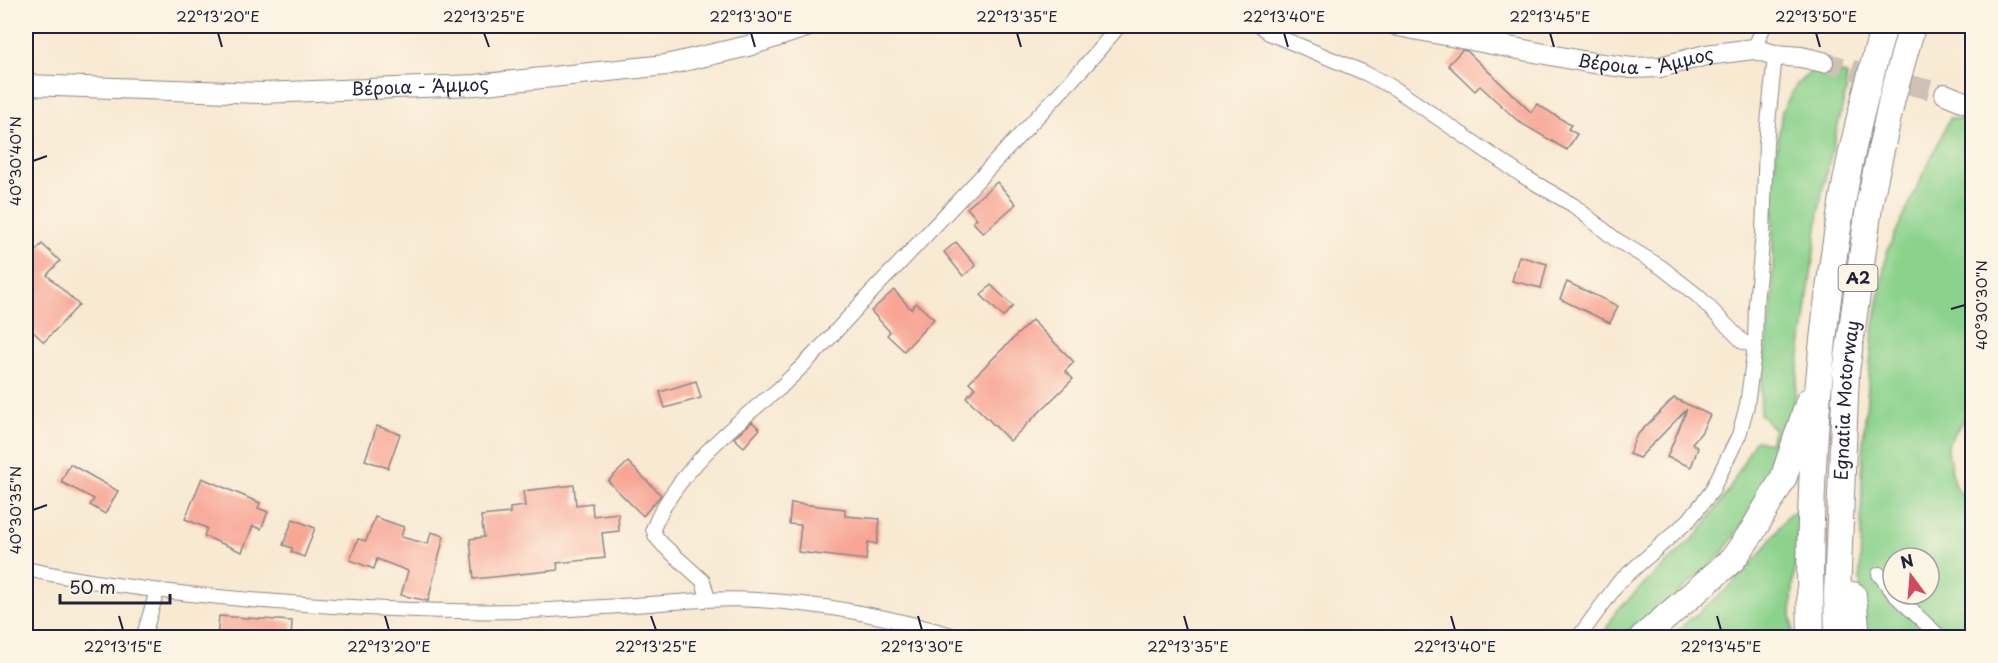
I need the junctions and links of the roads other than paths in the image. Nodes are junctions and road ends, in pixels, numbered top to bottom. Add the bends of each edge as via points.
1 (809, 26) edge
2 (1119, 26) edge
3 (1261, 26) edge
4 (1398, 26) edge
5 (1764, 26) edge
6 (1884, 26) edge
7 (1912, 26) edge
8 (1754, 49) junction
9 (1775, 55) junction
10 (1823, 62) tunnel mouth
11 (26, 85) edge
12 (1945, 94) tunnel mouth
13 (1972, 105) edge
14 (1755, 346) junction
15 (1819, 372) junction
16 (1838, 535) junction
17 (26, 569) edge
18 (1878, 574) dead end
19 (1881, 578) edge
20 (157, 591) junction
21 (708, 599) junction
22 (1908, 606) edge
23 (143, 638) edge
24 (962, 638) edge
25 (1578, 638) edge
26 (1642, 638) edge
27 (1811, 638) edge
28 (1838, 638) edge
29 (1857, 638) edge
30 (1941, 638) edge

1 - 11 street, Βέροια - Άμμος via 748,46 666,65 476,85 260,93
2 - 21 street via 820,348 714,446 673,491 653,529 663,545 703,581
3 - 14 street via 1394,88 1661,267 1698,296 1743,342
4 - 8 street, Βέροια - Άμμος via 1632,68 1660,68 1706,55
5 - 8 street
6 - 15 highway, Egnatia Motorway / Α2 via 1843,196
7 - 16 highway, Egnatia Motorway / Α2 via 1882,144 1861,260 1846,372
8 - 9 street, Βέροια - Άμμος
9 - 10 street, Βέροια - Άμμος
9 - 14 street
12 - 13 street
14 - 25 street via 1739,435 1711,492 1689,520 1619,582
15 - 26 highway via 1783,479 1752,532 1733,559
15 - 27 highway, Egnatia Motorway / Α2 via 1811,533
16 - 28 highway, Egnatia Motorway / Α2
16 - 29 highway via 1853,572
17 - 20 street
18 - 19 street
20 - 21 street via 413,611 522,611
20 - 23 street
21 - 24 street via 846,609
22 - 30 street

